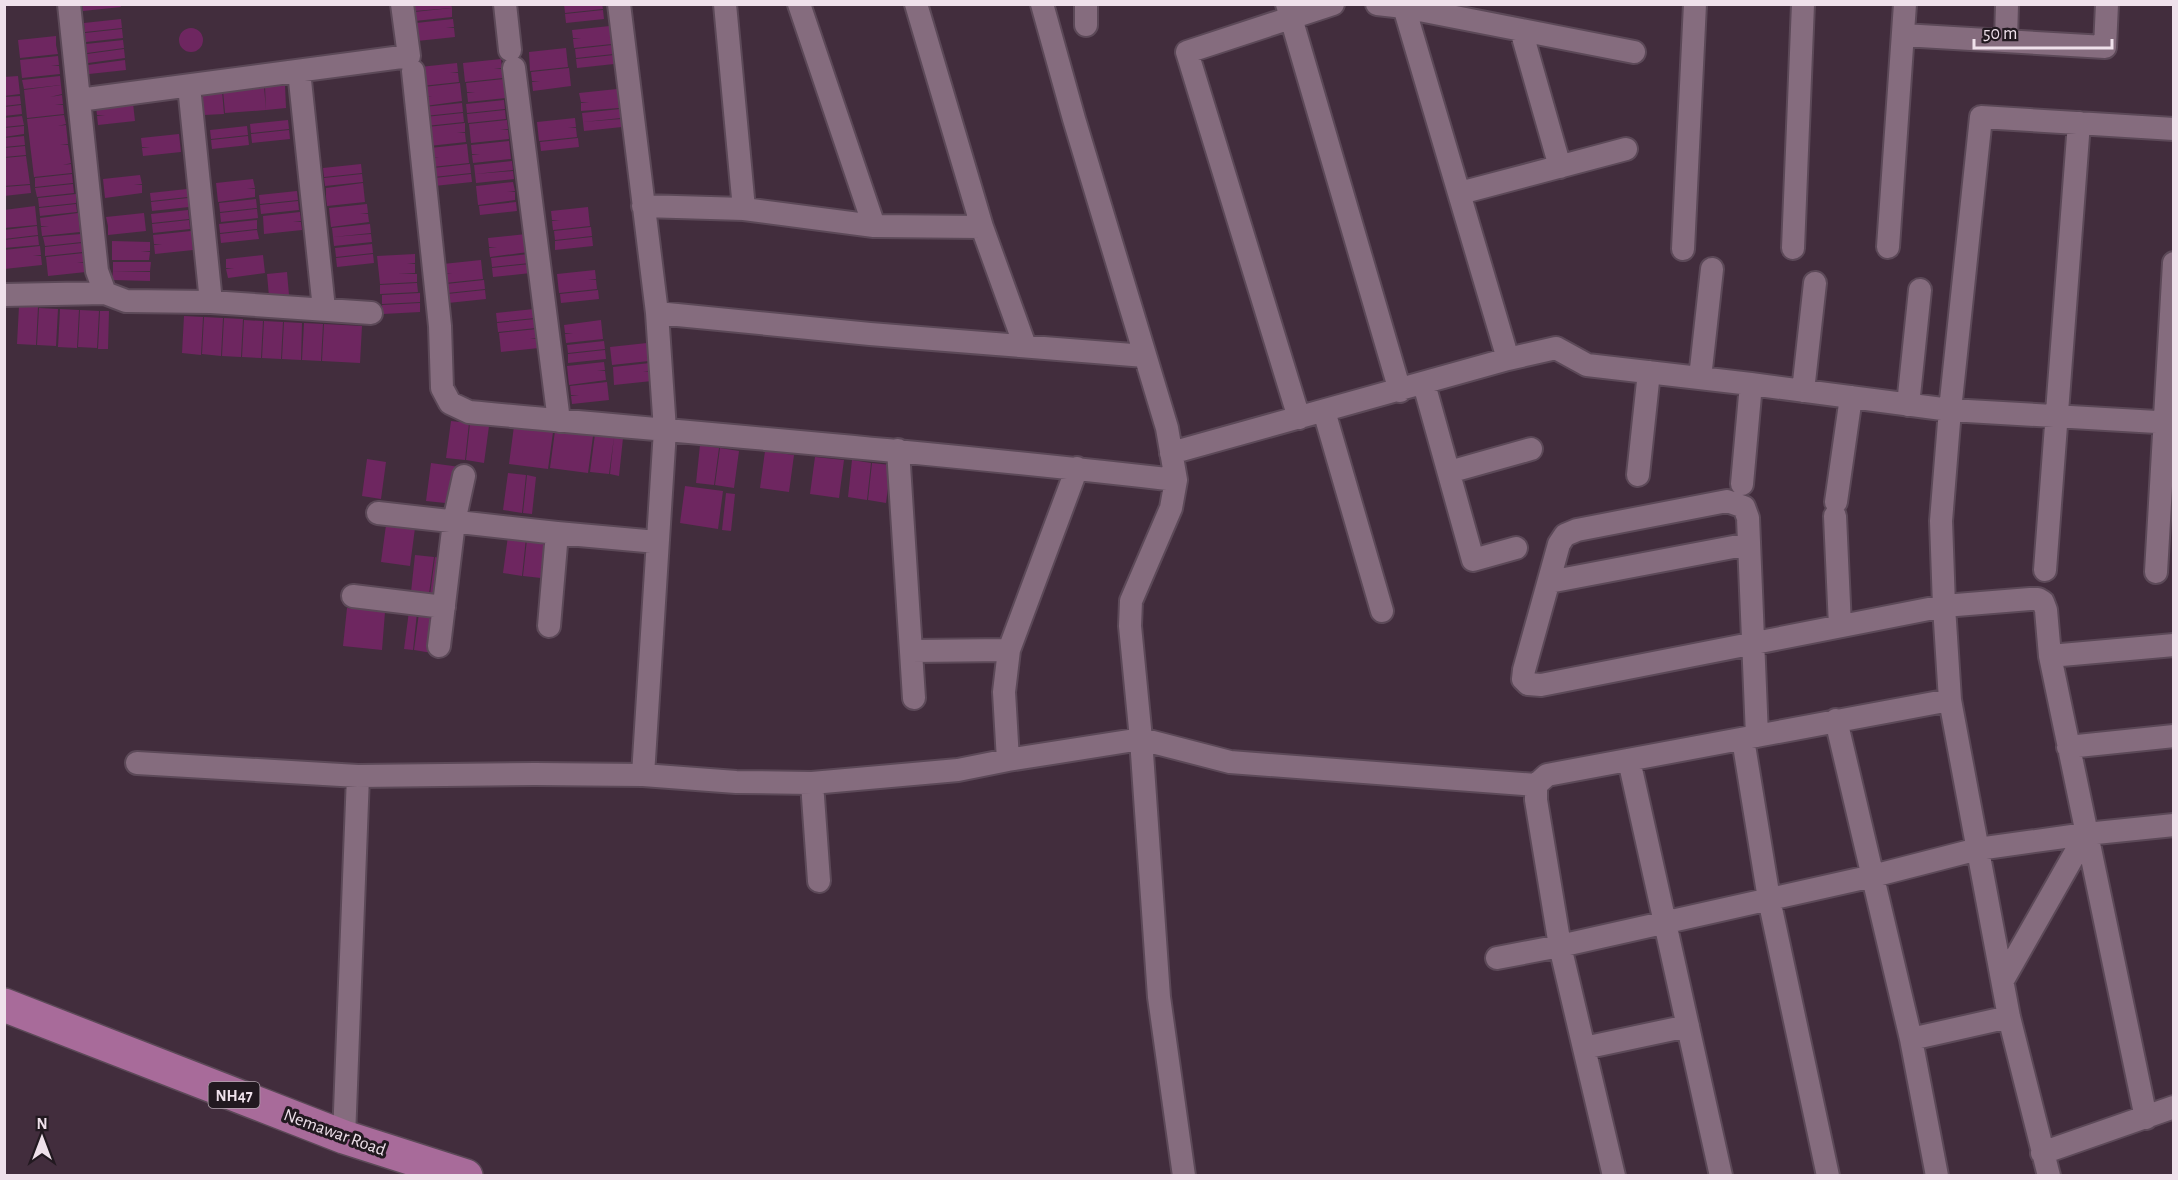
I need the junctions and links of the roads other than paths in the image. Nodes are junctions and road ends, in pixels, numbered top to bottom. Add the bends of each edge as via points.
1 (69, 4) edge
2 (402, 4) edge
3 (505, 4) edge
4 (619, 4) edge
5 (725, 4) edge
6 (799, 4) edge
7 (916, 4) edge
8 (1042, 4) edge
9 (1333, 4) edge
10 (1377, 4) edge
11 (1695, 4) edge
12 (1803, 4) edge
13 (1905, 4) edge
14 (2007, 4) edge
15 (2107, 4) edge
16 (1404, 7) junction
17 (1288, 11) edge
18 (1521, 30) junction
19 (1903, 35) junction
20 (2006, 41) junction
21 (1634, 52) dead end
22 (299, 71) junction
23 (414, 71) dead end
24 (189, 86) junction
25 (79, 100) junction
26 (2079, 123) junction
27 (2174, 129) edge
28 (1626, 149) dead end
29 (1560, 167) junction
30 (1460, 193) junction
31 (643, 206) junction
32 (744, 209) junction
33 (874, 226) junction
34 (982, 227) junction
35 (1888, 247) dead end
36 (1793, 248) dead end
37 (1683, 249) dead end
38 (2174, 263) edge
39 (1712, 269) dead end
40 (1815, 283) dead end
41 (1920, 290) dead end
42 (105, 293) junction
43 (4, 296) edge
44 (211, 302) junction
45 (324, 309) junction
46 (371, 313) dead end
47 (657, 313) junction
48 (1025, 346) junction
49 (1145, 356) junction
50 (1508, 359) junction
51 (1649, 372) junction
52 (1700, 378) junction
53 (1424, 384) junction
54 (1751, 384) junction
55 (1400, 391) junction
56 (1803, 391) junction
57 (1851, 397) junction
58 (1908, 405) junction
59 (1950, 410) junction
60 (1324, 411) junction
61 (2058, 417) junction
62 (1299, 418) junction
63 (559, 421) junction
64 (2169, 423) edge
65 (665, 430) junction
66 (1531, 449) dead end
67 (898, 450) junction
68 (1171, 453) junction
69 (1077, 468) junction
70 (1449, 472) junction
71 (1638, 475) dead end
72 (464, 476) dead end
73 (1176, 480) junction
74 (1742, 484) dead end
75 (378, 513) dead end
76 (454, 522) junction
77 (557, 534) junction
78 (657, 542) junction
79 (1749, 544) junction
80 (1516, 548) dead end
81 (2045, 570) dead end
82 (2156, 572) dead end
83 (1549, 582) junction
84 (353, 596) dead end
85 (1944, 606) junction
86 (444, 607) junction
87 (1382, 611) dead end
88 (549, 626) dead end
89 (1840, 626) junction
90 (1754, 643) junction
91 (2174, 645) edge
92 (439, 646) dead end
93 (1009, 650) junction
94 (911, 651) junction
95 (2050, 656) junction
96 (914, 698) dead end
97 (1950, 700) junction
98 (1836, 720) junction
99 (2174, 736) edge
100 (1750, 737) junction
101 (1141, 739) junction
102 (2068, 747) junction
103 (1008, 760) junction
104 (1629, 760) junction
105 (136, 764) dead end
106 (643, 775) junction
107 (358, 776) junction
108 (812, 783) junction
109 (1536, 784) junction
110 (2174, 825) edge
111 (2086, 834) junction
112 (1978, 849) junction
113 (1873, 876) junction
114 (819, 881) dead end
115 (1769, 899) junction
116 (1664, 922) junction
117 (1560, 946) junction
118 (1497, 958) dead end
119 (2003, 980) junction
120 (4, 1005) edge
121 (2009, 1017) junction
122 (1688, 1026) junction
123 (1911, 1039) junction
124 (1584, 1048) junction
125 (2174, 1107) edge
126 (2146, 1118) junction
127 (344, 1137) junction
128 (2042, 1153) junction
129 (466, 1176) edge
130 (1184, 1176) edge
131 (1614, 1176) edge
132 (1721, 1176) edge
133 (1828, 1176) edge
134 (1937, 1176) edge
135 (2049, 1176) edge

1 - 25 street
2 - 22 street via 409,56
3 - 63 street
4 - 31 street
5 - 32 street
6 - 33 street
7 - 34 street
8 - 49 street
9 - 17 street
10 - 16 street
11 - 37 street
12 - 36 street
13 - 19 street
14 - 20 street
15 - 20 street via 2105,47
16 - 18 street
16 - 30 street
17 - 55 street
17 - 62 street via 1187,52
18 - 21 street
18 - 29 street
19 - 20 street
19 - 35 street
22 - 24 street
22 - 45 street
23 - 63 street via 440,326 442,388 450,403 469,412
24 - 25 street
24 - 44 street
25 - 42 street via 96,271
26 - 27 street
26 - 59 street via 1981,117
26 - 61 street
28 - 29 street
29 - 30 street
30 - 50 street
31 - 32 street
31 - 47 street
32 - 33 street
33 - 34 street
34 - 48 street
38 - 64 street
39 - 52 street
40 - 56 street
41 - 58 street
42 - 43 street
42 - 44 street via 126,301
44 - 45 street
45 - 46 street
47 - 48 street
47 - 65 street
48 - 49 street
49 - 68 street
50 - 51 street via 1556,348 1587,365
50 - 53 street
51 - 52 street
51 - 71 street
52 - 54 street
53 - 55 street
53 - 70 street
54 - 56 street
54 - 74 street
55 - 60 street
56 - 57 street
57 - 58 street
57 - 89 street via 1835,509
58 - 59 street
59 - 61 street
59 - 85 street via 1941,521
60 - 62 street
60 - 87 street
61 - 64 street
61 - 81 street
62 - 68 street
63 - 65 street
64 - 82 street
65 - 67 street
65 - 78 street
66 - 70 street
67 - 69 street
67 - 94 street
68 - 73 street
69 - 73 street
69 - 93 street
70 - 80 street via 1473,560
72 - 76 street
73 - 101 street via 1171,508 1131,601
75 - 76 street
76 - 77 street
76 - 86 street
77 - 78 street
77 - 88 street
78 - 106 street
79 - 83 street
79 - 83 street via 1744,507 1727,501 1565,535
79 - 90 street
83 - 90 street via 1524,670 1523,679 1528,684 1541,685
84 - 86 street
85 - 89 street
85 - 95 street via 2038,599 2046,610
85 - 97 street
86 - 92 street
89 - 90 street
90 - 100 street
91 - 95 street
93 - 94 street
93 - 103 street via 1004,692
94 - 96 street
95 - 102 street
97 - 98 street
97 - 112 street
98 - 100 street
98 - 113 street
99 - 102 street
100 - 104 street
100 - 115 street
101 - 103 street
101 - 109 street via 1230,762
101 - 130 street via 1159,997
102 - 111 street
103 - 108 street via 958,770
104 - 109 street via 1547,775
104 - 116 street
105 - 107 street
106 - 107 street
106 - 108 street
107 - 127 street
108 - 114 street
109 - 117 street
110 - 111 street
111 - 112 street
111 - 119 street
111 - 126 street
112 - 113 street
112 - 119 street
113 - 115 street
113 - 123 street
115 - 116 street
115 - 133 street
116 - 117 street
116 - 122 street
117 - 118 street
117 - 124 street
119 - 121 street
120 - 127 highway, Nemawar Road / NH47
121 - 123 street
121 - 128 street
122 - 124 street
122 - 132 street
123 - 134 street
124 - 131 street
125 - 126 street
126 - 128 street
127 - 129 highway, Nemawar Road / NH47
128 - 135 street

